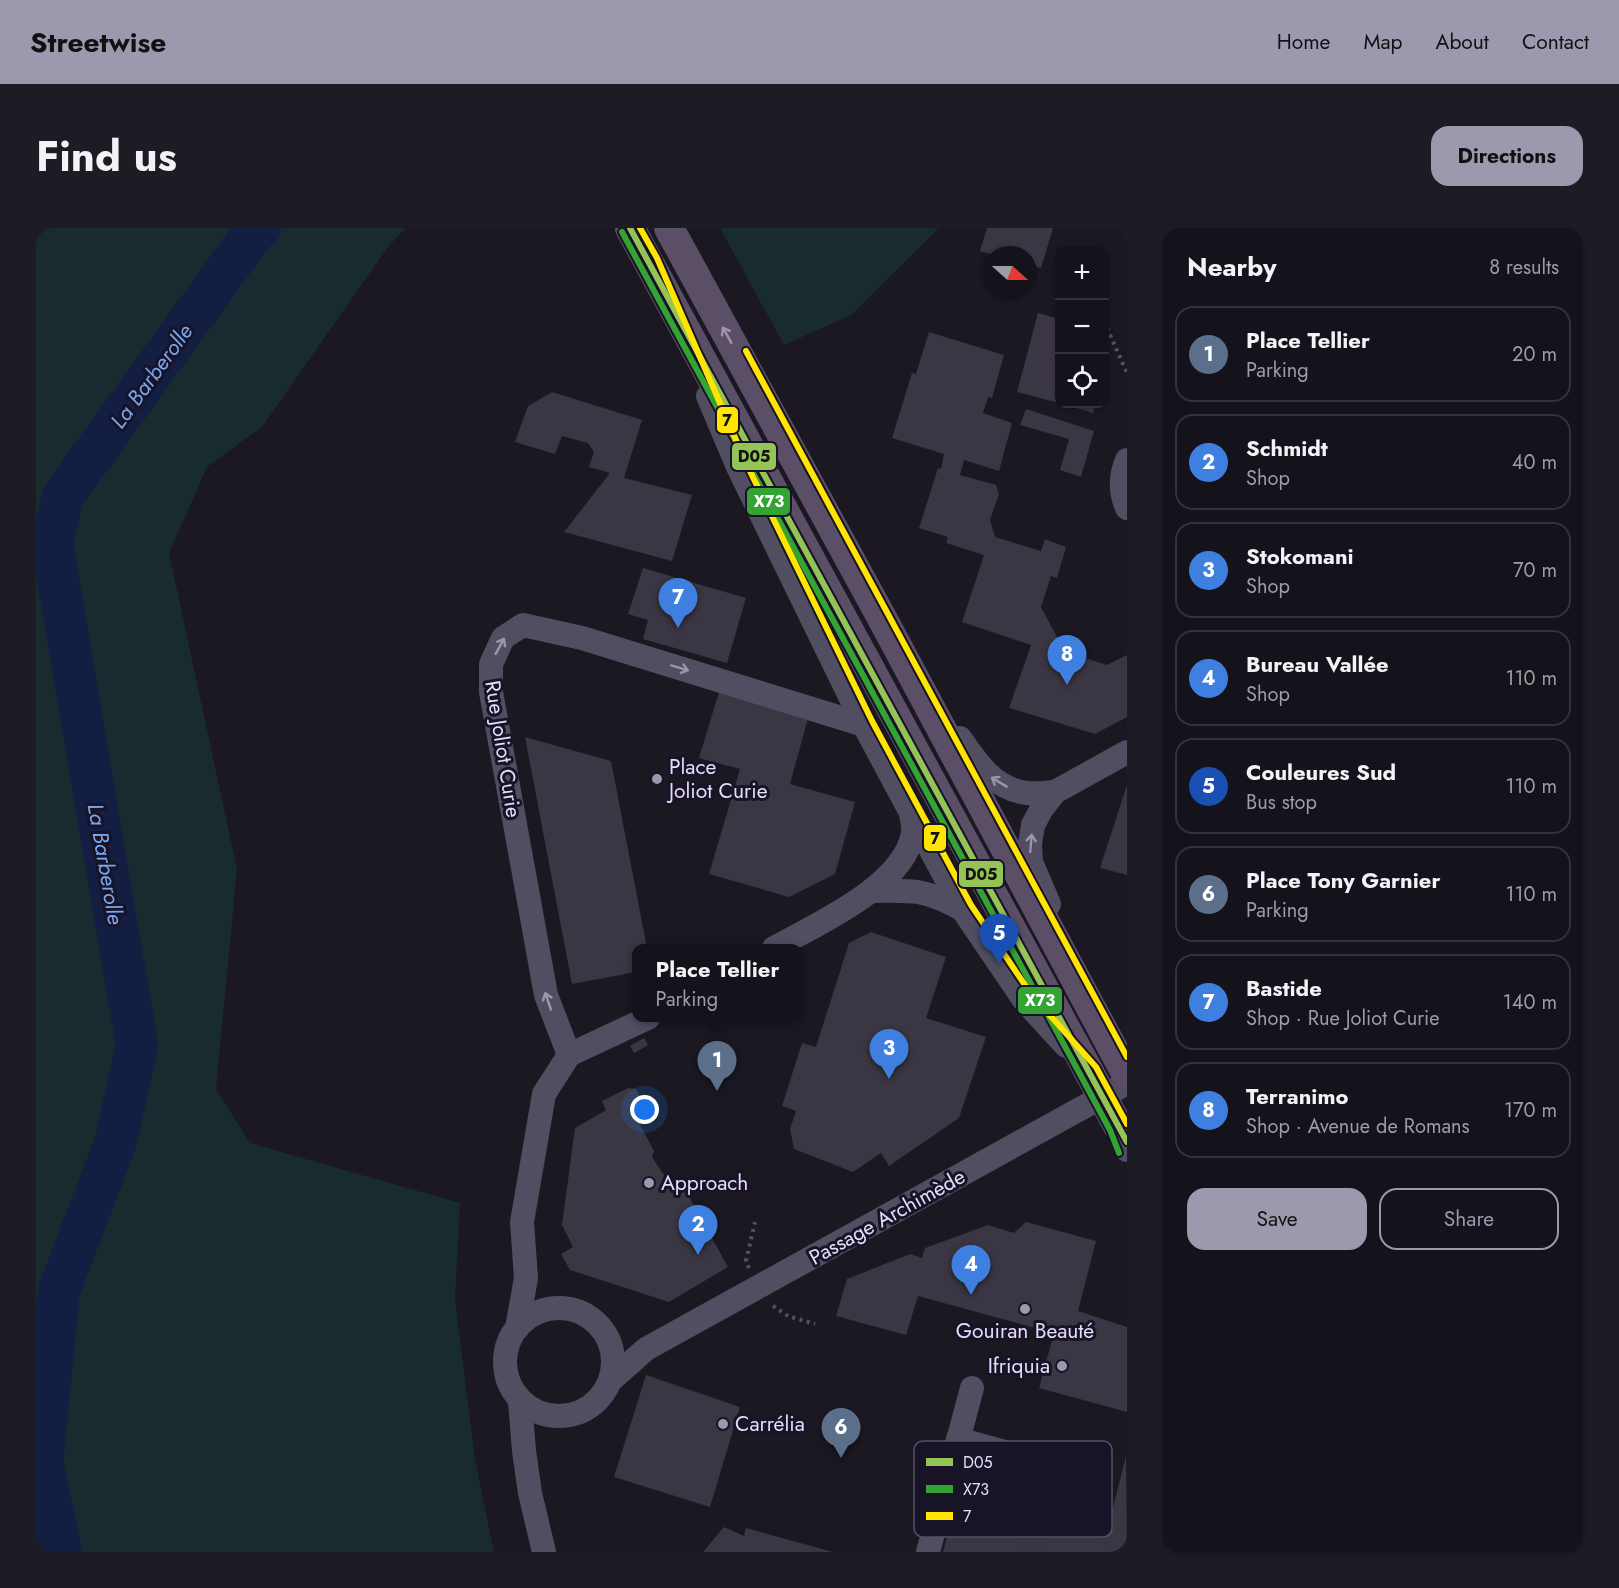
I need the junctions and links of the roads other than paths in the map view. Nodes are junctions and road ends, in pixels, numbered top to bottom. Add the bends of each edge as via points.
1 (630, 228) edge
2 (669, 228) edge
3 (650, 262) junction
4 (1127, 460) edge
5 (1127, 508) edge
6 (883, 620) junction
7 (864, 725) junction
8 (1127, 752) edge
9 (1055, 792) junction
10 (910, 812) junction
11 (872, 891) junction
12 (963, 910) junction
13 (781, 944) edge
14 (638, 1022) edge
15 (569, 1055) junction
16 (1120, 1064) edge
17 (1089, 1072) junction
18 (1127, 1083) edge
19 (1124, 1140) edge
20 (526, 1278) junction
21 (558, 1308) junction
22 (517, 1328) junction
23 (602, 1329) junction
24 (646, 1349) junction
25 (610, 1381) junction
26 (972, 1388) dead end
27 (520, 1401) junction
28 (561, 1417) junction
29 (958, 1438) junction
30 (957, 1441) edge
31 (968, 1441) edge
32 (524, 1451) junction
33 (932, 1537) edge
34 (544, 1552) edge
35 (928, 1552) edge

1 - 3 main road
6 -> 2 main road
3 - 7 street via 738,467
3 - 17 main road
4 - 5 street via 1121,487
9 -> 6 street via 1014,790 979,766
6 - 16 main road
7 - 10 street
15 -> 7 street, Rue Joliot Curie via 546,995 491,692 491,664 502,638 523,625 582,638
8 - 9 street
16 -> 9 street via 1031,862 1033,825
10 - 11 street via 914,831 907,850 897,867
10 - 12 street
11 - 12 street via 915,890
11 - 13 street
12 - 17 street via 1024,1000
14 - 15 street
15 - 20 street via 544,1094 522,1222
17 - 19 main road, bridge
18 - 24 street, Passage Archimède
20 - 21 street
20 - 22 street
21 - 22 street via 535,1314
21 - 23 street via 574,1310
22 - 27 street via 506,1352 505,1365
23 - 24 street
23 - 25 street via 612,1354
24 - 25 street, Passage Archimède
25 - 28 street via 591,1406
26 - 29 street
27 - 28 street via 532,1410
27 - 32 street
28 - 32 street
29 - 30 street
29 - 31 street
32 - 34 street
33 - 35 street

